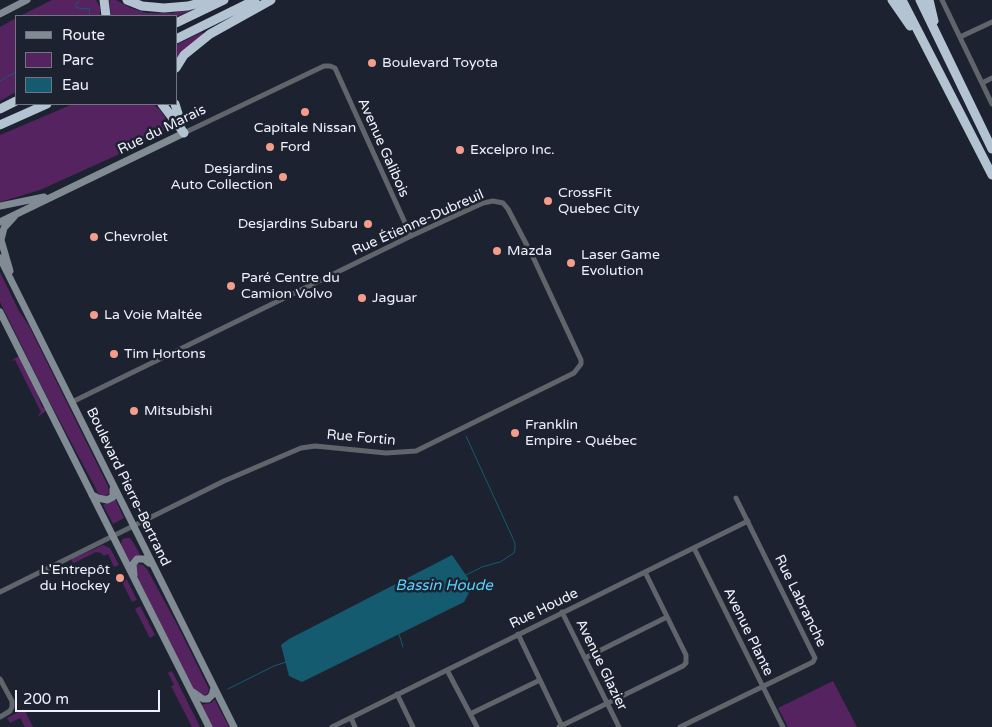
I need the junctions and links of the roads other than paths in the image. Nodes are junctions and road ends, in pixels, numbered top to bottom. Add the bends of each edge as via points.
1 (27, 0) edge
2 (100, 0) edge
3 (104, 0) edge
4 (211, 0) edge
5 (224, 0) edge
6 (255, 0) edge
7 (271, 0) edge
8 (892, 0) edge
9 (902, 0) edge
10 (920, 0) edge
11 (928, 0) edge
12 (942, 0) edge
13 (129, 1) edge
14 (0, 14) edge
15 (106, 14) edge
16 (178, 22) edge
17 (992, 22) edge
18 (960, 37) junction
19 (178, 38) edge
20 (938, 38) junction
21 (932, 58) junction
22 (178, 65) edge
23 (335, 68) joint
24 (992, 78) edge
25 (982, 83) junction
26 (14, 102) edge
27 (992, 104) edge
28 (45, 105) edge
29 (50, 105) edge
30 (163, 105) edge
31 (175, 105) edge
32 (0, 109) edge
33 (36, 109) junction
34 (0, 125) edge
35 (184, 133) junction
36 (992, 148) edge
37 (992, 175) edge
38 (55, 195) junction
39 (503, 203) joint
40 (0, 206) edge
41 (18, 213) junction
42 (0, 222) edge
43 (411, 236) junction
44 (0, 258) edge
45 (2, 266) edge
46 (19, 297) junction
47 (0, 312) edge
48 (72, 402) junction
49 (113, 485) junction
50 (91, 494) junction
51 (736, 498) dead end
52 (748, 521) junction
53 (133, 526) junction
54 (112, 536) junction
55 (694, 548) junction
56 (153, 567) junction
57 (645, 572) junction
58 (134, 577) junction
59 (0, 592) edge
60 (562, 612) junction
61 (667, 617) junction
62 (518, 634) junction
63 (585, 658) junction
64 (447, 670) junction
65 (0, 679) edge
66 (540, 680) junction
67 (762, 686) junction
68 (214, 688) junction
69 (190, 690) junction
70 (397, 694) junction
71 (607, 704) junction
72 (470, 714) junction
73 (0, 717) edge
74 (351, 718) junction
75 (561, 726) edge
76 (209, 727) edge
77 (234, 727) edge
78 (332, 727) edge
79 (355, 727) edge
80 (413, 727) edge
81 (477, 727) edge
82 (619, 727) edge
83 (680, 727) edge
84 (783, 727) edge

1 - 14 main road
2 - 15 highway
3 - 15 highway
4 - 13 highway via 164,8
5 - 16 highway
6 - 19 highway
7 - 22 highway via 210,34 184,55
8 - 21 highway
9 - 21 highway
10 - 20 highway
11 - 20 highway
12 - 18 street
17 - 18 street
18 - 25 street
20 - 36 highway
21 - 37 highway
23 - 35 street, Rue du Marais via 324,66
23 - 43 street, Avenue Galibois
24 - 25 street
25 - 27 street
26 - 32 highway
28 - 33 highway
29 - 33 highway
30 - 35 highway
31 - 35 highway
33 - 34 highway
35 - 38 main road, Rue du Marais
38 - 40 main road
38 - 41 main road, Rue du Marais
39 - 43 street, Rue Étienne-Dubreuil via 483,203
39 - 53 street, Rue Fortin via 582,360 574,373 416,451 386,453 316,446 301,448
41 - 42 main road, Rue du Marais
41 - 46 main road via 4,228 1,240
43 - 48 street, Rue Étienne-Dubreuil
44 - 45 main road, Boulevard Pierre-Bertrand
45 - 46 main road, Boulevard Pierre-Bertrand
46 - 48 main road, Boulevard Pierre-Bertrand
47 - 50 main road
48 - 49 main road, Boulevard Pierre-Bertrand
49 - 50 main road via 114,496 109,500
49 - 53 main road, Boulevard Pierre-Bertrand
50 - 54 main road
51 - 52 street, Rue Labranche
52 - 55 street, Rue Houde
52 - 67 street, Rue Labranche via 815,658
53 - 54 street, Rue Fortin
53 - 56 main road, Boulevard Pierre-Bertrand
54 - 58 main road
54 - 59 street, Rue Fortin
55 - 57 street, Rue Houde
55 - 67 street, Avenue Plante
56 - 58 main road via 144,559 137,559 133,564
56 - 68 main road, Boulevard Pierre-Bertrand
57 - 60 street, Rue Houde
57 - 61 street
58 - 69 main road
60 - 62 street, Rue Houde
60 - 63 street, Avenue Glazier
61 - 63 street
61 - 71 street via 686,655 686,663
62 - 64 street, Rue Houde
62 - 66 street
63 - 71 street, Avenue Glazier
64 - 70 street, Rue Houde
64 - 72 street
65 - 73 street via 12,707
66 - 72 street
66 - 75 street
67 - 83 street, Rue Labranche
67 - 84 street, Avenue Plante
68 - 69 main road via 206,699
68 - 77 main road, Boulevard Pierre-Bertrand
69 - 76 main road
70 - 74 street, Rue Houde
70 - 80 street
71 - 75 street
71 - 82 street, Avenue Glazier
72 - 81 street
74 - 78 street, Rue Houde
74 - 79 street

